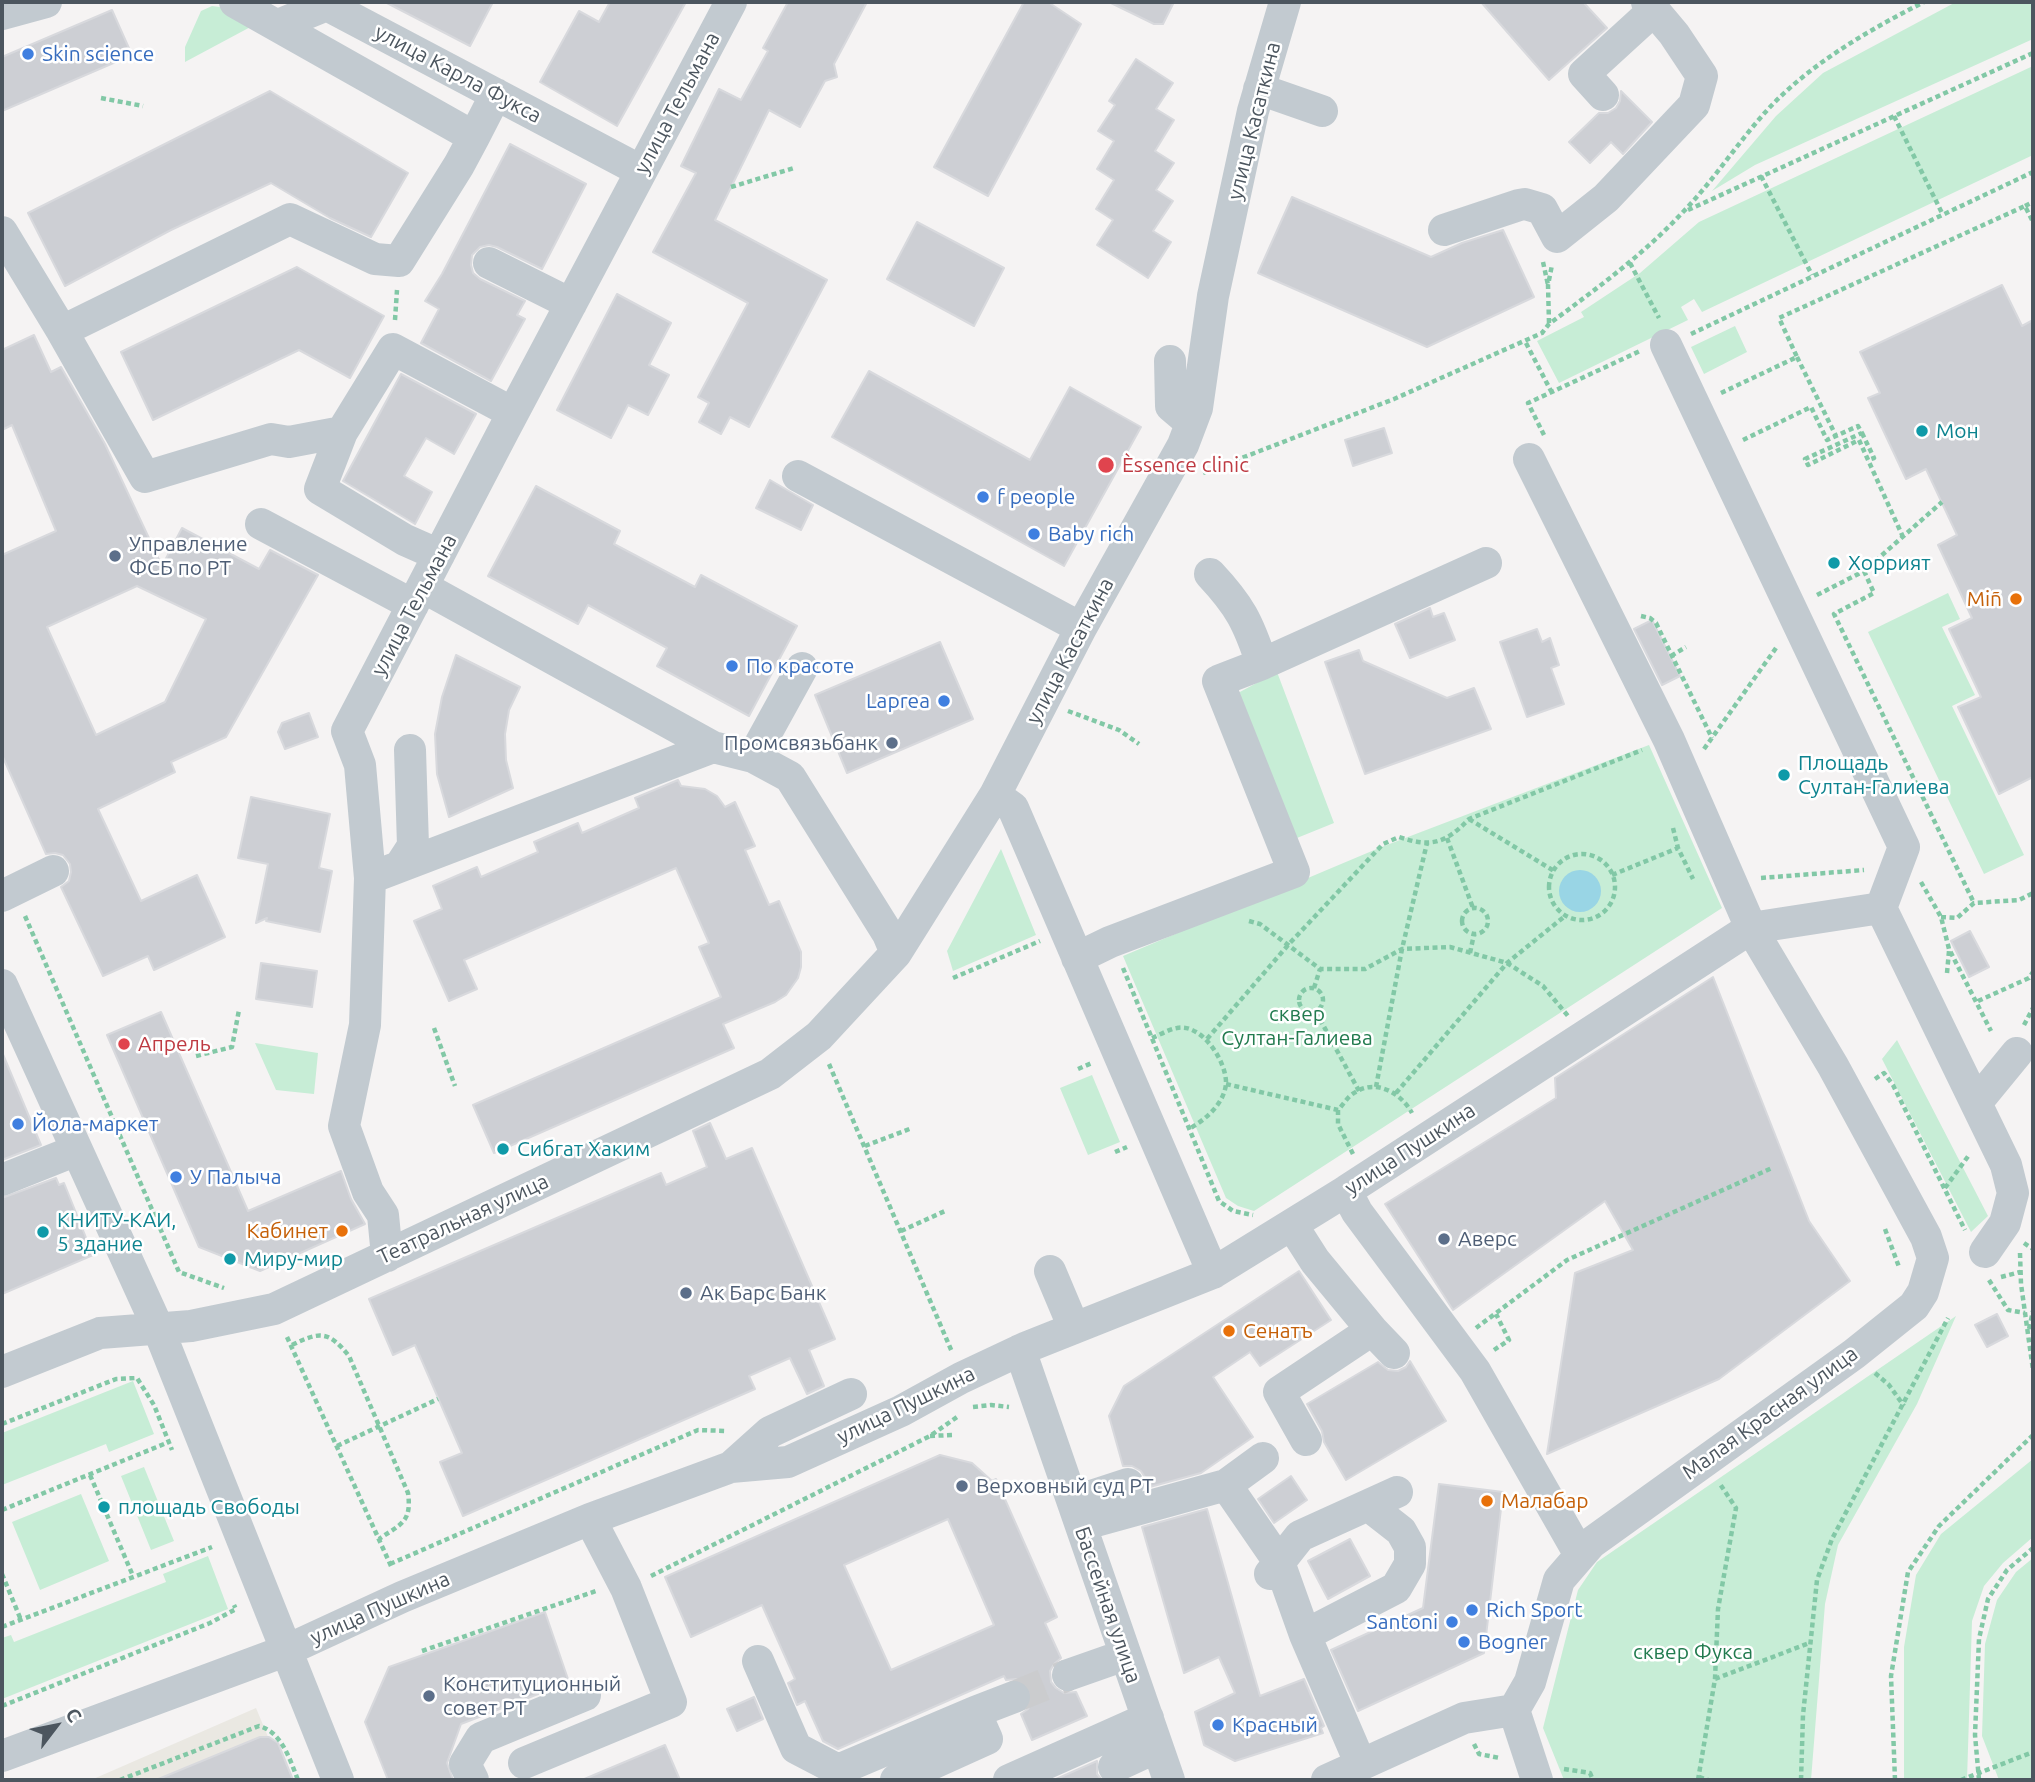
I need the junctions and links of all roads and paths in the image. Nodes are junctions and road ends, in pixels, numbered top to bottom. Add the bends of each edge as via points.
1 (4, 2) edge
2 (46, 2) edge
3 (235, 2) edge
4 (731, 2) edge
5 (1285, 2) edge
6 (1924, 2) edge
7 (1650, 6) edge
8 (2, 14) edge
9 (278, 25) junction
10 (2033, 53) edge
11 (1259, 89) junction
12 (496, 94) junction
13 (1603, 95) dead end
14 (101, 98) dead end
15 (143, 106) dead end
16 (1322, 110) dead end
17 (1894, 116) junction
18 (474, 137) junction
19 (794, 168) dead end
20 (641, 171) junction
21 (2033, 172) edge
22 (1761, 176) junction
23 (731, 187) dead end
24 (2033, 202) edge
25 (2025, 206) junction
26 (1684, 212) junction
27 (1943, 215) junction
28 (2033, 222) edge
29 (1444, 230) dead end
30 (2, 232) edge
31 (1557, 237) junction
32 (399, 261) junction
33 (489, 263) dead end
34 (1630, 263) junction
35 (1812, 275) junction
36 (571, 304) junction
37 (1549, 324) junction
38 (62, 331) junction
39 (1663, 332) junction
40 (1542, 333) junction
41 (1526, 343) junction
42 (1510, 348) junction
43 (393, 349) junction
44 (1797, 357) junction
45 (1170, 361) dead end
46 (1551, 391) junction
47 (1695, 405) junction
48 (513, 413) junction
49 (1191, 423) junction
50 (342, 432) junction
51 (1862, 433) junction
52 (1836, 436) junction
53 (1732, 445) dead end
54 (1538, 450) joint
55 (1868, 461) junction
56 (798, 476) dead end
57 (1195, 476) dead end
58 (1942, 502) dead end
59 (261, 524) dead end
60 (1903, 537) junction
61 (439, 555) junction
62 (1486, 563) dead end
63 (1864, 571) junction
64 (1210, 574) dead end
65 (1820, 594) dead end
66 (418, 596) junction
67 (1633, 615) dead end
68 (1082, 628) junction
69 (1779, 644) dead end
70 (1686, 647) dead end
71 (1671, 656) junction
72 (1262, 664) junction
73 (802, 668) dead end
74 (1064, 710) dead end
75 (1712, 738) junction
76 (1669, 740) junction
77 (1139, 744) dead end
78 (713, 747) junction
79 (410, 750) dead end
80 (1701, 753) dead end
81 (753, 757) junction
82 (995, 795) junction
83 (1469, 819) junction
84 (1671, 822) dead end
85 (1447, 838) junction
86 (1427, 843) junction
87 (1678, 848) junction
88 (400, 866) junction
89 (1875, 870) dead end
90 (53, 871) dead end
91 (1554, 871) junction
92 (1612, 875) junction
93 (370, 878) junction
94 (1757, 878) dead end
95 (1919, 878) dead end
96 (1693, 879) dead end
97 (2033, 893) edge
98 (8, 894) edge
99 (1975, 903) junction
100 (1473, 908) junction
101 (1881, 908) junction
102 (1565, 916) junction
103 (1941, 917) junction
104 (1247, 921) dead end
105 (1751, 929) junction
106 (1474, 934) junction
107 (1044, 939) dead end
108 (1289, 944) junction
109 (1402, 949) junction
110 (896, 953) junction
111 (1470, 953) junction
112 (1077, 958) junction
113 (1118, 958) dead end
114 (1507, 964) junction
115 (1320, 969) junction
116 (2033, 972) edge
117 (953, 978) dead end
118 (2, 985) edge
119 (1314, 988) junction
120 (1978, 1001) junction
121 (1579, 1008) dead end
122 (239, 1010) dead end
123 (1316, 1012) junction
124 (1568, 1016) junction
125 (1557, 1023) dead end
126 (434, 1028) dead end
127 (1991, 1031) dead end
128 (1152, 1038) junction
129 (1207, 1039) junction
130 (2017, 1053) dead end
131 (196, 1056) dead end
132 (1089, 1064) dead end
133 (830, 1066) dead end
134 (1078, 1069) dead end
135 (1875, 1079) dead end
136 (1226, 1084) junction
137 (455, 1086) dead end
138 (1376, 1087) junction
139 (1359, 1091) junction
140 (1396, 1093) junction
141 (1976, 1103) junction
142 (1424, 1107) dead end
143 (1338, 1110) junction
144 (1413, 1114) junction
145 (1403, 1121) dead end
146 (912, 1128) dead end
147 (1189, 1129) junction
148 (864, 1146) junction
149 (1129, 1146) dead end
150 (1363, 1148) dead end
151 (78, 1150) junction
152 (1115, 1152) dead end
153 (1353, 1154) junction
154 (1772, 1168) dead end
155 (1344, 1176) junction
156 (2, 1180) edge
157 (945, 1211) dead end
158 (1257, 1215) dead end
159 (1881, 1220) dead end
160 (1292, 1225) junction
161 (901, 1230) junction
162 (2021, 1241) dead end
163 (1983, 1255) junction
164 (387, 1256) junction
165 (1050, 1271) dead end
166 (1901, 1272) dead end
167 (2020, 1272) junction
168 (1213, 1273) junction
169 (1993, 1285) dead end
170 (230, 1290) dead end
171 (2033, 1311) edge
172 (2025, 1312) junction
173 (1948, 1318) dead end
174 (1486, 1321) dead end
175 (158, 1328) junction
176 (1074, 1328) junction
177 (1372, 1330) junction
178 (2029, 1334) junction
179 (287, 1337) dead end
180 (292, 1345) junction
181 (1008, 1347) junction
182 (1394, 1353) dead end
183 (2032, 1354) edge
184 (953, 1356) dead end
185 (1868, 1367) dead end
186 (2033, 1370) edge
187 (2, 1372) edge
188 (851, 1394) dead end
189 (438, 1399) dead end
190 (154, 1405) dead end
191 (1903, 1406) junction
192 (970, 1407) dead end
193 (1016, 1413) dead end
194 (960, 1414) dead end
195 (2, 1424) edge
196 (379, 1425) junction
197 (769, 1433) junction
198 (2033, 1434) edge
199 (952, 1435) dead end
200 (930, 1436) junction
201 (1306, 1440) dead end
202 (169, 1442) dead end
203 (337, 1446) junction
204 (1263, 1458) dead end
205 (730, 1467) junction
206 (90, 1475) junction
207 (1719, 1482) dead end
208 (1128, 1484) dead end
209 (1226, 1485) junction
210 (1397, 1492) dead end
211 (1369, 1506) junction
212 (2, 1510) edge
213 (1077, 1514) junction
214 (590, 1519) junction
215 (379, 1539) junction
216 (212, 1547) dead end
217 (2033, 1548) edge
218 (1580, 1555) junction
219 (1275, 1568) junction
220 (2, 1574) edge
221 (133, 1576) junction
222 (626, 1588) junction
223 (236, 1609) dead end
224 (21, 1620) junction
225 (2, 1627) edge
226 (1305, 1635) junction
227 (1812, 1642) junction
228 (285, 1651) junction
229 (422, 1651) dead end
230 (1125, 1655) junction
231 (758, 1661) dead end
232 (1068, 1675) tunnel mouth
233 (1715, 1679) junction
234 (585, 1696) dead end
235 (1014, 1697) tunnel mouth
236 (2, 1706) edge
237 (1514, 1710) junction
238 (975, 1712) junction
239 (1152, 1733) junction
240 (2033, 1752) edge
241 (2, 1756) edge
242 (524, 1763) dead end
243 (1361, 1765) junction
244 (1114, 1767) dead end
245 (1980, 1773) junction
246 (1699, 1779) edge
247 (120, 1780) edge
248 (298, 1780) edge
249 (338, 1780) edge
250 (472, 1780) edge
251 (896, 1780) edge
252 (1009, 1780) edge
253 (1169, 1780) edge
254 (1327, 1780) edge
255 (1537, 1780) edge
256 (1709, 1780) edge
257 (1801, 1780) edge
258 (1895, 1780) edge
259 (1961, 1780) edge
260 (1981, 1780) edge

1 - 8 street
2 - 8 street
3 - 9 street
4 - 20 street, улица Тельмана
5 - 11 street, улица Касаткина
6 - 26 path via 1817,66 1772,105
7 - 13 street via 1584,74
7 - 31 street via 1702,76 1694,105 1606,198
9 - 12 street, улица Карла Фукса via 327,5
9 - 18 street
10 - 17 path
11 - 16 street
11 - 49 street, улица Касаткина via 1213,296
12 - 18 street
12 - 20 street, улица Карла Фукса
14 - 15 path
17 - 22 path
17 - 27 path
18 - 32 street
19 - 23 path
20 - 36 street, улица Тельмана
21 - 27 path
22 - 26 path
22 - 35 path
24 - 25 path
25 - 28 path
25 - 44 path via 1779,318
26 - 34 path
27 - 35 path
29 - 31 street via 1525,204 1542,209
30 - 38 street
31 - 37 path via 1548,285
32 - 38 street via 375,259 290,219
32 - 43 path
33 - 36 street
34 - 37 path
34 - 39 path
35 - 39 path
36 - 48 street, улица Тельмана
37 - 40 path
38 - 50 street via 145,477 271,439 289,442
39 - 46 path via 1663,341
39 - 47 street
40 - 41 path
40 - 42 path
41 - 42 path
41 - 46 path
42 - 57 path via 1394,399
43 - 48 street
43 - 50 street
44 - 47 path
44 - 52 path
45 - 49 street via 1171,406
46 - 54 path via 1528,403
47 - 101 street via 1904,846
48 - 61 street, улица Тельмана
49 - 68 street, улица Касаткина
50 - 61 street via 320,489
51 - 52 path via 1858,426
51 - 55 path via 1874,457
51 - 55 path via 1805,459 1808,465 1859,440
52 - 53 path via 1826,440 1811,407
54 - 76 street, Малая Красная улица
55 - 60 path
56 - 68 street
58 - 60 path
59 - 66 street
60 - 63 path
61 - 66 street, улица Тельмана
62 - 72 street
63 - 65 path
63 - 99 path via 1874,593 1833,614
64 - 72 street via 1235,601 1251,629
66 - 78 street
66 - 93 street, улица Тельмана via 347,731 346,768
67 - 71 path via 1656,623
68 - 82 street, улица Касаткина
69 - 75 path
70 - 71 path
71 - 75 path
72 - 112 street via 1218,681 1294,872
73 - 81 street
74 - 77 path via 1119,730
75 - 80 path
76 - 83 path
76 - 105 street, Малая Красная улица
78 - 81 street
78 - 88 street
79 - 88 street via 413,846
81 - 110 street via 790,778
82 - 110 street, Театральная улица
82 - 112 street via 1013,808
83 - 85 path
83 - 91 path
84 - 87 path
85 - 86 path
85 - 100 path
86 - 108 path via 1399,837 1383,844
86 - 109 path
87 - 92 path
87 - 96 path
88 - 93 street
89 - 94 path
90 - 98 street
91 - 92 path via 1569,857 1589,855 1607,866
91 - 102 path via 1552,901
92 - 102 path via 1614,895 1604,912 1585,920
93 - 164 street, улица Тельмана via 365,1025 344,1126 368,1192 383,1214
95 - 103 path
97 - 99 path via 2018,900
98 - 170 path via 178,1272
99 - 103 path via 1957,918
100 - 106 path via 1464,913 1462,923
100 - 106 path via 1484,911 1488,920 1486,929
101 - 105 street
101 - 141 street
102 - 114 path
103 - 120 path via 1950,948
104 - 108 path via 1261,924
105 - 155 street, улица Пушкина
105 - 218 street, Малая Красная улица via 1833,1066 1926,1237 1933,1258 1929,1276 1914,1306 1854,1354 1612,1527
106 - 111 path
107 - 117 path
108 - 115 path
108 - 129 path
109 - 111 path via 1450,947
109 - 115 path via 1365,969
109 - 138 path
110 - 164 street, Театральная улица via 826,1029 770,1074
111 - 114 path
112 - 168 street
113 - 128 path
114 - 124 path via 1543,986
114 - 140 path
115 - 119 path
116 - 120 path
118 - 151 street
119 - 123 path via 1323,999
119 - 123 path via 1301,993 1298,1002 1303,1010
120 - 127 path
121 - 124 path
122 - 131 path via 232,1048
123 - 139 path
124 - 125 path
126 - 137 path
128 - 129 path via 1178,1027 1194,1029
128 - 147 path
129 - 136 path
130 - 141 street
132 - 134 path
133 - 148 path
135 - 163 path via 1884,1073 1893,1085
136 - 143 path
136 - 147 path via 1213,1112
138 - 139 path
138 - 140 path
139 - 143 path
140 - 144 path
141 - 163 street via 2006,1165 2013,1193 2006,1223
142 - 144 path
143 - 153 path via 1338,1124
144 - 145 path
146 - 148 path
147 - 158 path via 1219,1201 1233,1211
148 - 161 path
149 - 152 path
150 - 153 path
151 - 156 street
151 - 175 street
153 - 155 path
154 - 174 path via 1567,1260
155 - 160 street, улица Пушкина
155 - 218 street via 1357,1212 1475,1371
157 - 161 path
159 - 166 path
160 - 168 street, улица Пушкина
160 - 177 street via 1315,1261
161 - 184 path
162 - 167 path
163 - 167 path
164 - 175 street, Театральная улица via 274,1309
165 - 176 street
167 - 172 path
168 - 176 street, улица Пушкина
169 - 172 path via 2008,1310
171 - 178 path
172 - 178 path
173 - 191 path
175 - 187 street, Театральная улица via 100,1333
175 - 228 street
176 - 181 street, улица Пушкина
177 - 182 street
177 - 201 street via 1279,1392
178 - 183 path
179 - 180 path
180 - 196 path via 313,1334 336,1339 349,1356
180 - 203 path
181 - 205 street, улица Пушкина via 901,1411 788,1462
181 - 213 street, Бассейная улица
183 - 186 path
185 - 191 path via 1889,1385
188 - 197 street
189 - 196 path
190 - 195 path via 137,1378 116,1379
191 - 227 path via 1832,1539 1817,1580
192 - 193 path via 1010,1407
194 - 200 path
196 - 203 path
196 - 215 path via 411,1510 403,1524
197 - 205 street
197 - 215 path via 698,1430 391,1565
198 - 258 path via 1940,1526 1908,1572 1891,1676
199 - 200 path
200 - 222 path
202 - 206 path
203 - 215 path
204 - 209 street
205 - 214 street, улица Пушкина
206 - 212 path
206 - 221 path
207 - 233 path via 1736,1508 1718,1609
208 - 213 street
209 - 213 street
209 - 219 street
210 - 211 street
211 - 219 street via 1300,1536
211 - 226 street via 1401,1531 1410,1547 1409,1564 1396,1588
213 - 230 street, Бассейная улица
214 - 222 street
214 - 228 street, улица Пушкина
216 - 221 path
217 - 245 path via 2007,1570 1988,1599 1979,1639 1975,1735
218 - 237 street, Малая Красная улица via 1559,1580 1530,1682
219 - 226 street
220 - 224 path
221 - 224 path
222 - 229 path via 598,1591
222 - 242 street via 671,1702
223 - 236 path
224 - 225 path
226 - 243 street
227 - 233 path
227 - 257 path
228 - 241 street, улица Пушкина
228 - 249 street
230 - 232 street
230 - 239 street, Бассейная улица
231 - 238 street via 796,1748 838,1770
233 - 246 path
234 - 250 street via 481,1738 466,1764
235 - 238 street
237 - 243 street via 1464,1718
237 - 255 street
238 - 251 street via 987,1739
239 - 244 street
239 - 252 street
239 - 253 street, Бассейная улица
240 - 245 path
243 - 254 street
245 - 259 path
245 - 260 path
246 - 256 path
247 - 248 path via 259,1726 269,1728 284,1747

